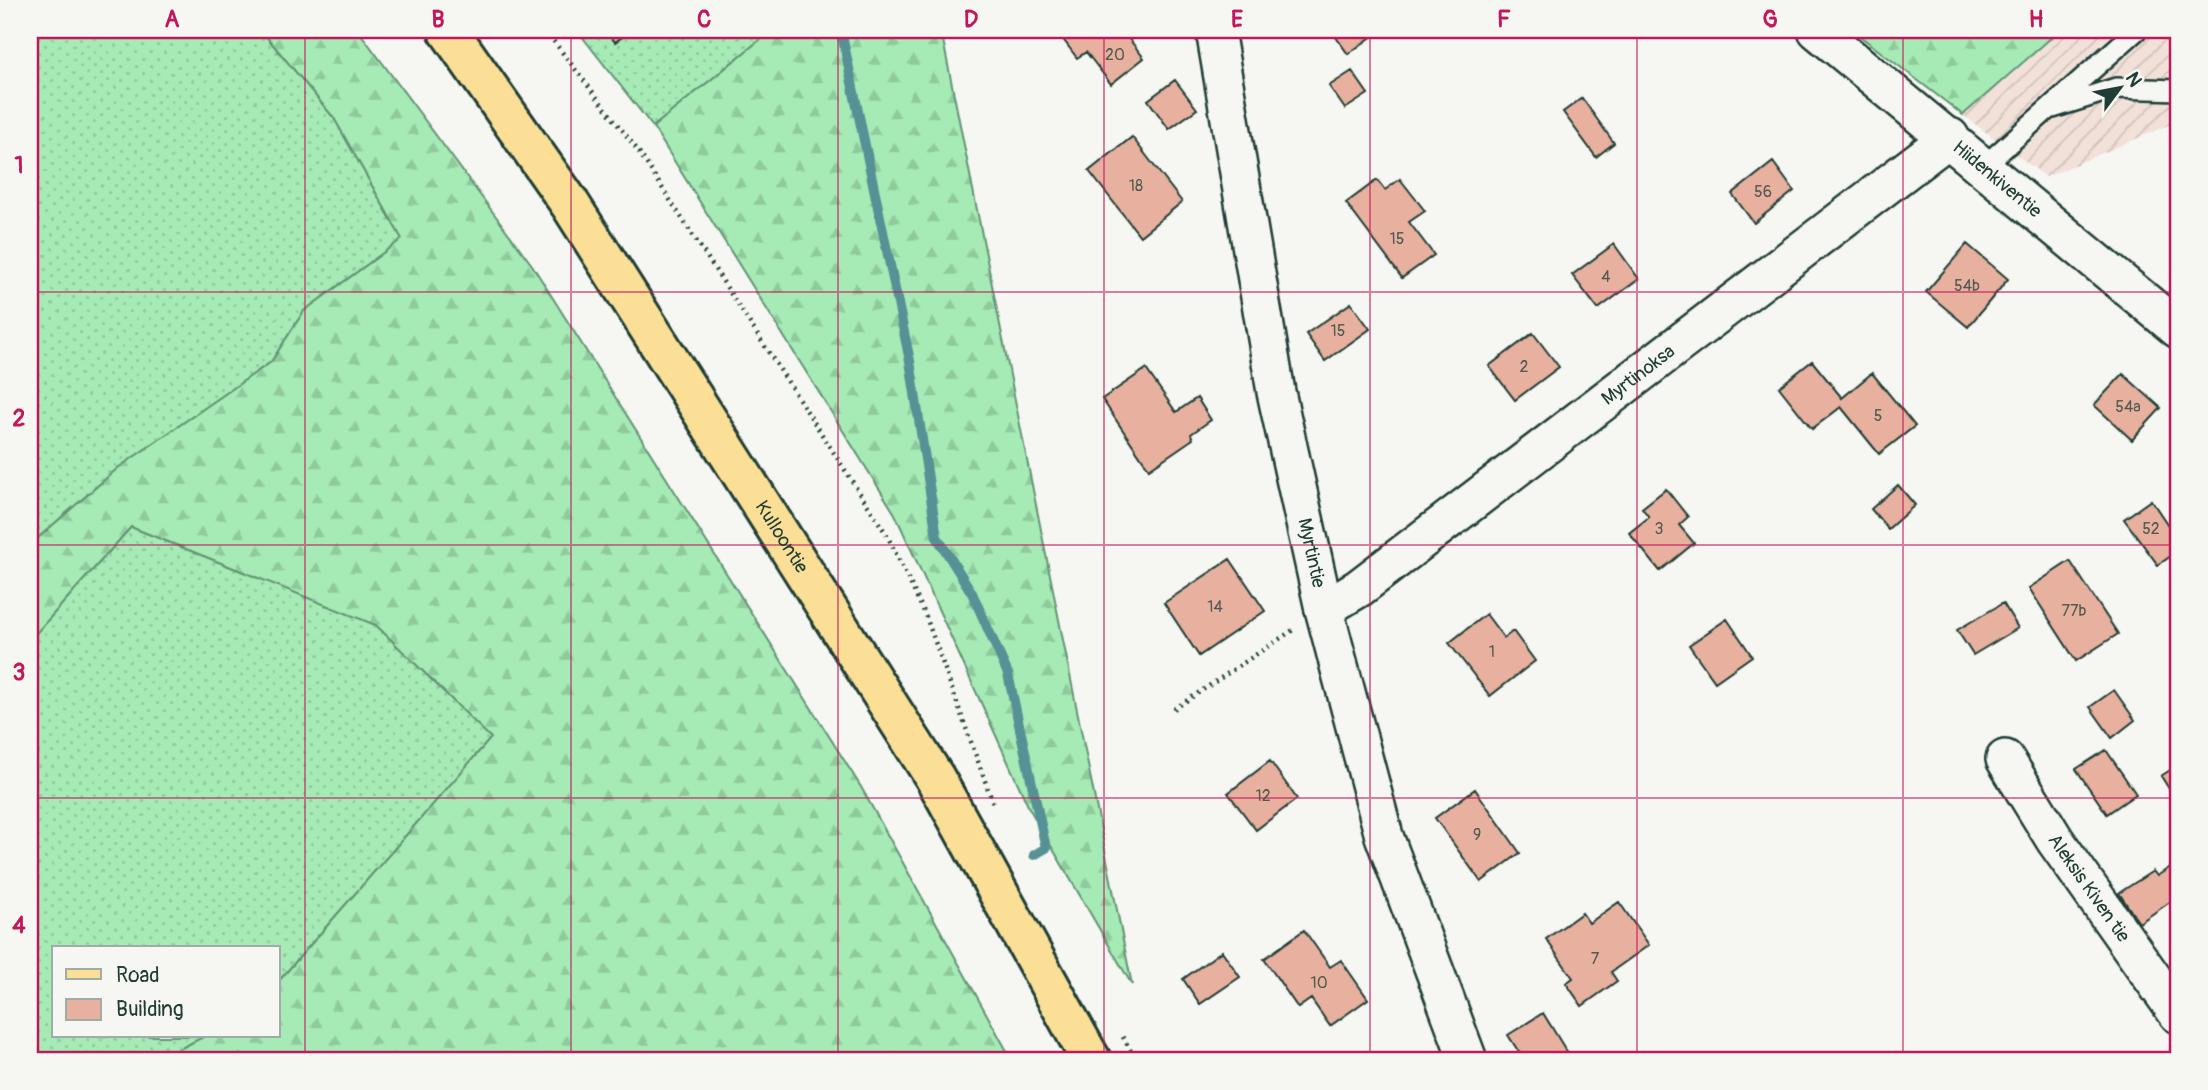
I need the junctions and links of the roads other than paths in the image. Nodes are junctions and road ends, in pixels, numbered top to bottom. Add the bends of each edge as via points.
1 (448, 30) edge
2 (1215, 30) edge
3 (1817, 30) edge
4 (2137, 30) edge
5 (2178, 90) edge
6 (2045, 110) junction
7 (1950, 137) junction
8 (1984, 166) junction
9 (2178, 329) edge
10 (1324, 609) junction
11 (2005, 759) dead end
12 (2178, 1014) edge
13 (1091, 1060) edge
14 (1468, 1060) edge

1 - 13 main road, Kulloontie via 570,204 934,778
2 - 10 street, Myrtintie via 1276,392
3 - 7 street, Hiidenkiventie
4 - 6 lane
5 - 6 lane via 2116,88
6 - 8 lane
7 - 8 street, Hiidenkiventie
7 - 10 street, Myrtinoksa via 1359,588
8 - 9 street, Hiidenkiventie
10 - 14 street, Myrtintie via 1384,836
11 - 12 street, Aleksis Kiven tie via 2055,840

